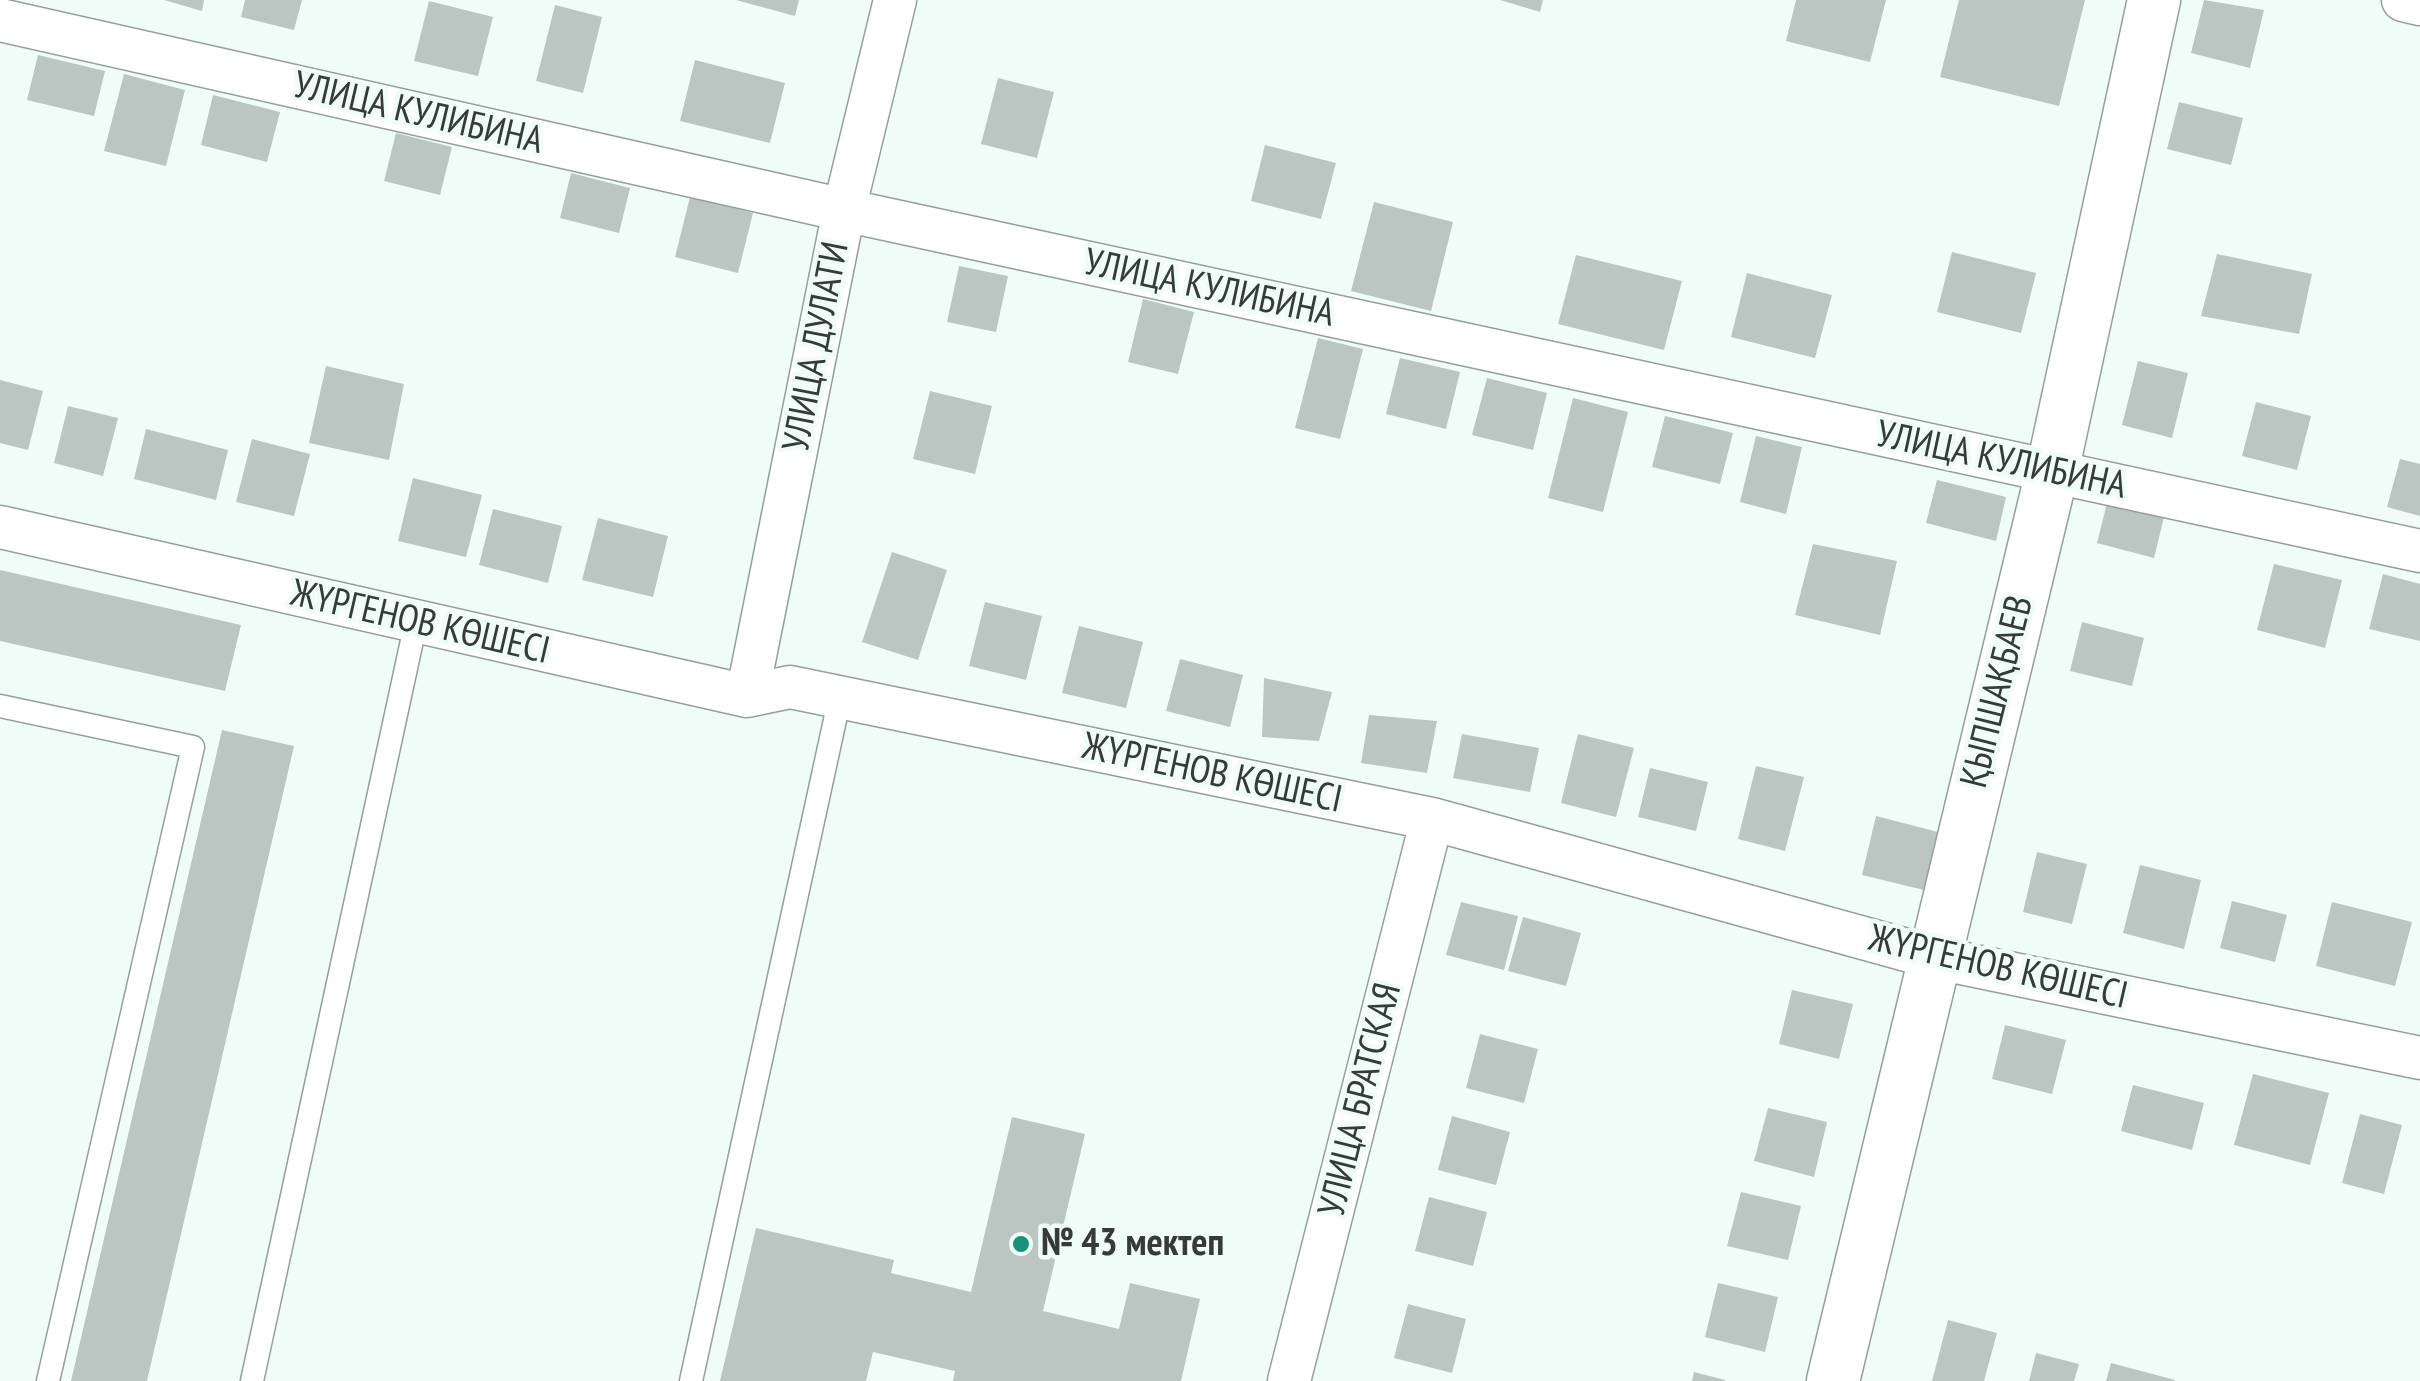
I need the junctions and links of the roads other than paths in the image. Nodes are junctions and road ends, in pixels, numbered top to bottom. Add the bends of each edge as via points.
1 (895, 0) edge
2 (2154, 0) edge
3 (2403, 0) edge
4 (2420, 4) edge
5 (0, 20) edge
6 (844, 210) junction
7 (2052, 472) junction
8 (0, 527) edge
9 (2420, 551) edge
10 (416, 622) junction
11 (746, 696) junction
12 (840, 697) junction
13 (0, 706) edge
14 (1432, 819) junction
15 (1932, 957) junction
16 (2420, 1058) edge
17 (48, 1381) edge
18 (252, 1381) edge
19 (691, 1381) edge
20 (1289, 1381) edge
21 (1832, 1381) edge

1 - 6 street, УЛИЦА ДУЛАТИ
2 - 7 street, ҚЫПШАҚБАЕВ
3 - 4 street
5 - 6 street, УЛИЦА КУЛИБИНА
6 - 7 street, УЛИЦА КУЛИБИНА
6 - 11 street, УЛИЦА ДУЛАТИ
7 - 9 street, УЛИЦА КУЛИБИНА
7 - 15 street, ҚЫПШАҚБАЕВ
8 - 10 street, ЖҮРГЕНОВ КӨШЕСІ
10 - 11 street, ЖҮРГЕНОВ КӨШЕСІ
10 - 18 lane
11 - 12 street, ЖҮРГЕНОВ КӨШЕСІ via 790,687
12 - 14 street, ЖҮРГЕНОВ КӨШЕСІ
12 - 19 lane
13 - 17 lane via 193,747
14 - 15 street, ЖҮРГЕНОВ КӨШЕСІ
14 - 20 street, УЛИЦА БРАТСКАЯ
15 - 16 street, ЖҮРГЕНОВ КӨШЕСІ
15 - 21 street, ҚЫПШАҚБАЕВ

